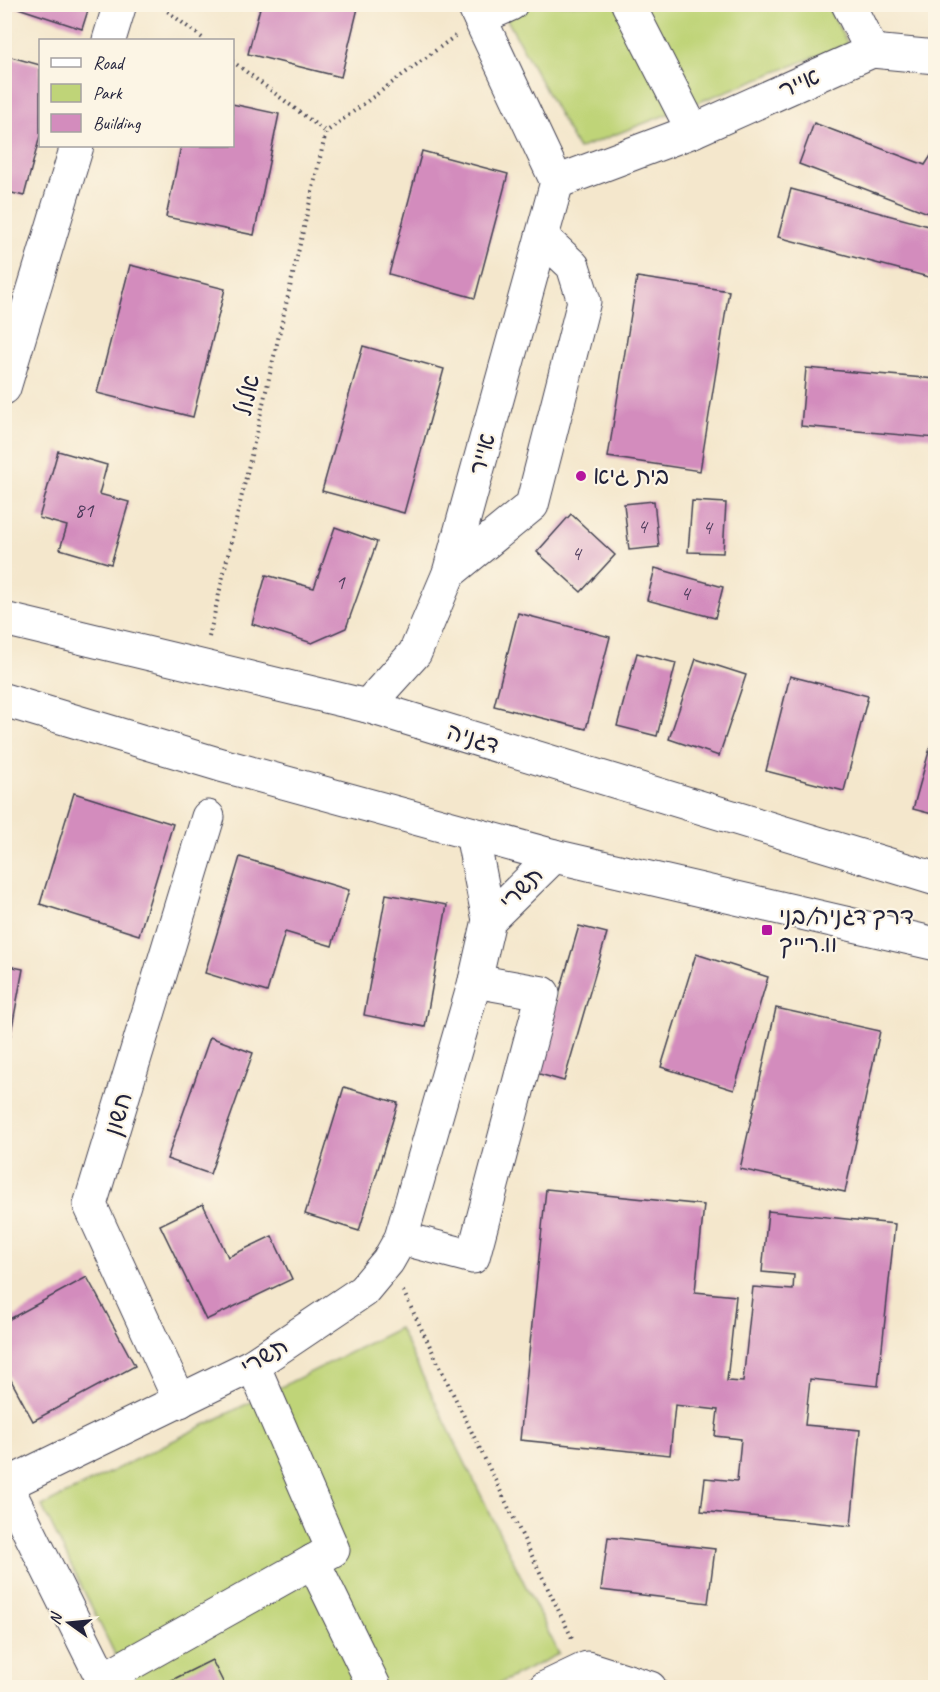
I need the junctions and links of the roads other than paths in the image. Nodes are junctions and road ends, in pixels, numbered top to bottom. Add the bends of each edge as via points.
1 (120, 4) edge
2 (511, 4) edge
3 (628, 4) edge
4 (848, 4) edge
5 (476, 11) edge
6 (109, 39) edge
7 (872, 51) junction
8 (936, 57) edge
9 (693, 131) junction
10 (77, 147) edge
11 (557, 182) junction
12 (542, 237) junction
13 (4, 388) edge
14 (449, 573) junction
15 (4, 619) edge
16 (4, 700) edge
17 (367, 706) junction
18 (208, 817) dead end
19 (472, 834) junction
20 (554, 856) junction
21 (936, 879) edge
22 (489, 920) junction
23 (936, 944) edge
24 (475, 981) junction
25 (395, 1249) junction
26 (253, 1365) junction
27 (180, 1401) junction
28 (5, 1485) edge
29 (313, 1561) junction
30 (105, 1683) edge
31 (375, 1688) edge
32 (545, 1688) edge
33 (650, 1688) edge

1 - 6 street
2 - 5 street
3 - 9 street
4 - 7 street
5 - 11 street
7 - 8 street, אייר
7 - 9 street, אייר
9 - 11 street, אייר
10 - 13 street
11 - 12 street, אייר
12 - 14 street, אייר
12 - 14 street via 573,266 584,301 532,504
14 - 17 street, אייר via 415,653
15 - 17 street, דגניה
16 - 19 street
17 - 21 street, דגניה
18 - 27 street, חשון via 90,1205
19 - 20 street
19 - 22 street, תשרי
20 - 22 street, תשרי
20 - 23 street
22 - 24 street, תשרי
24 - 25 street, תשרי
24 - 25 street via 543,993 473,1257
25 - 26 street, תשרי via 363,1291
26 - 27 street, תשרי
26 - 29 street via 333,1550
27 - 28 street, תשרי
28 - 30 street, תשרי
29 - 30 street
29 - 31 street
32 - 33 street via 587,1668

